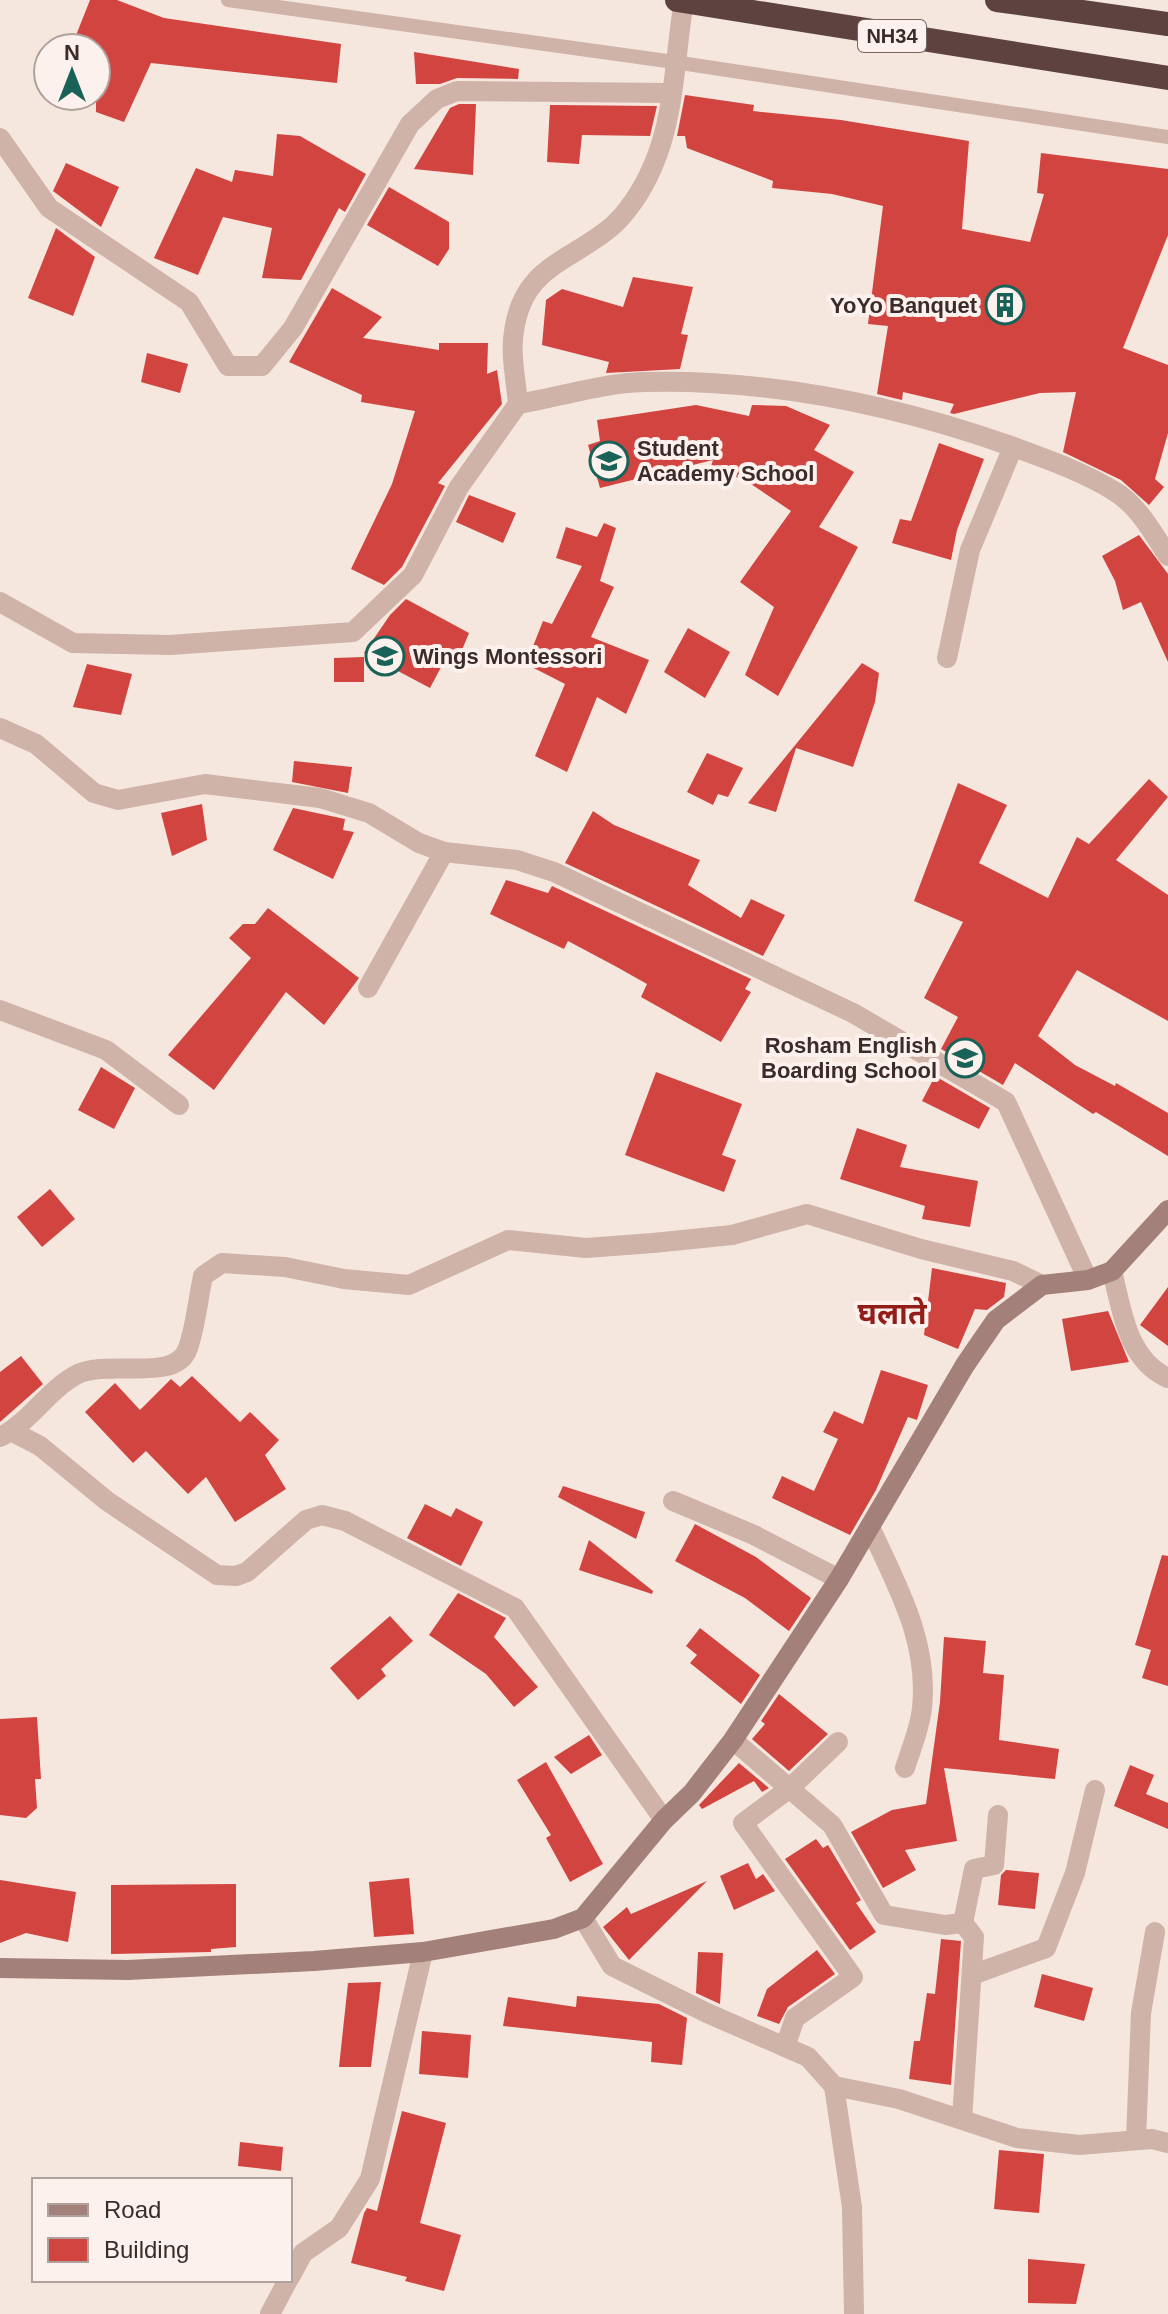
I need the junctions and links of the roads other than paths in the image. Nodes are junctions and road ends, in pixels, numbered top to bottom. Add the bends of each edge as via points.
1 (228, 0) edge
2 (677, 0) edge
3 (684, 0) edge
4 (997, 0) edge
5 (1168, 24) edge
6 (674, 62) junction
7 (1168, 78) edge
8 (670, 93) junction
9 (1168, 137) edge
10 (0, 138) edge
11 (518, 404) junction
12 (1013, 447) junction
13 (1168, 556) edge
14 (0, 602) edge
15 (947, 658) dead end
16 (0, 728) edge
17 (444, 852) junction
18 (368, 988) dead end
19 (0, 1010) edge
20 (179, 1105) dead end
21 (1168, 1210) edge
22 (1112, 1271) junction
23 (1088, 1280) junction
24 (1042, 1285) junction
25 (1168, 1378) edge
26 (6, 1434) edge
27 (673, 1501) dead end
28 (870, 1527) junction
29 (839, 1579) junction
30 (733, 1740) junction
31 (838, 1742) dead end
32 (905, 1768) dead end
33 (790, 1788) junction
34 (1095, 1790) dead end
35 (998, 1815) dead end
36 (664, 1820) junction
37 (583, 1918) junction
38 (963, 1923) junction
39 (1155, 1932) dead end
40 (423, 1952) junction
41 (0, 1968) edge
42 (972, 1975) junction
43 (785, 2047) junction
44 (834, 2086) junction
45 (962, 2119) junction
46 (1136, 2140) junction
47 (1168, 2143) edge
48 (292, 2273) edge
49 (287, 2282) edge
50 (270, 2314) edge
51 (854, 2314) edge

1 - 6 lane
2 - 3 highway, NH34
3 - 6 street
3 - 7 highway, NH34
4 - 5 highway
6 - 8 street
6 - 9 lane
8 - 10 street via 490,90 457,91 437,99 410,124 293,328 262,366 244,369 228,366 219,356 189,302 49,208
8 - 11 street via 652,169 632,202 613,225 531,283 520,305 513,332
11 - 12 street via 642,382 772,387 881,406
11 - 14 street via 459,487 413,575 353,632 170,645 73,643
12 - 13 street via 1116,491 1146,522
12 - 15 street via 970,550
16 - 17 street via 36,744 94,793 118,800 205,784 320,798 369,813
17 - 18 street
17 - 23 street via 517,860 554,872 853,1013 1006,1102
19 - 20 street via 106,1050
21 - 22 main road
22 - 23 main road
22 - 25 street via 1131,1342 1155,1373
23 - 24 main road
24 - 26 street via 1013,1271 807,1214 732,1235 653,1243 586,1248 508,1240 409,1285 222,1263 203,1276 188,1350 180,1361 159,1370 100,1367 74,1376
24 - 28 main road via 996,1320
26 - 36 street via 40,1446 129,1517 217,1575 247,1572 306,1520 322,1515 345,1521 515,1608
27 - 29 street
28 - 29 main road
28 - 32 street via 914,1625 923,1673 921,1711
29 - 30 main road
30 - 33 street
30 - 36 main road
31 - 33 street
33 - 38 street via 832,1825 884,1915
33 - 43 street via 743,1823 853,1977 795,2018
34 - 42 street via 1075,1873 1046,1948
35 - 38 street via 994,1865 974,1869
36 - 37 main road
37 - 40 main road via 554,1929
37 - 43 street via 612,1966
38 - 42 street via 974,1937
39 - 46 street via 1141,2013
40 - 41 main road via 128,1970
40 - 48 street via 370,2179 339,2228 303,2253
42 - 45 street
43 - 44 street via 808,2057
44 - 45 street
44 - 51 street via 852,2207
45 - 46 street via 1017,2138 1079,2145
46 - 47 street
49 - 50 street

